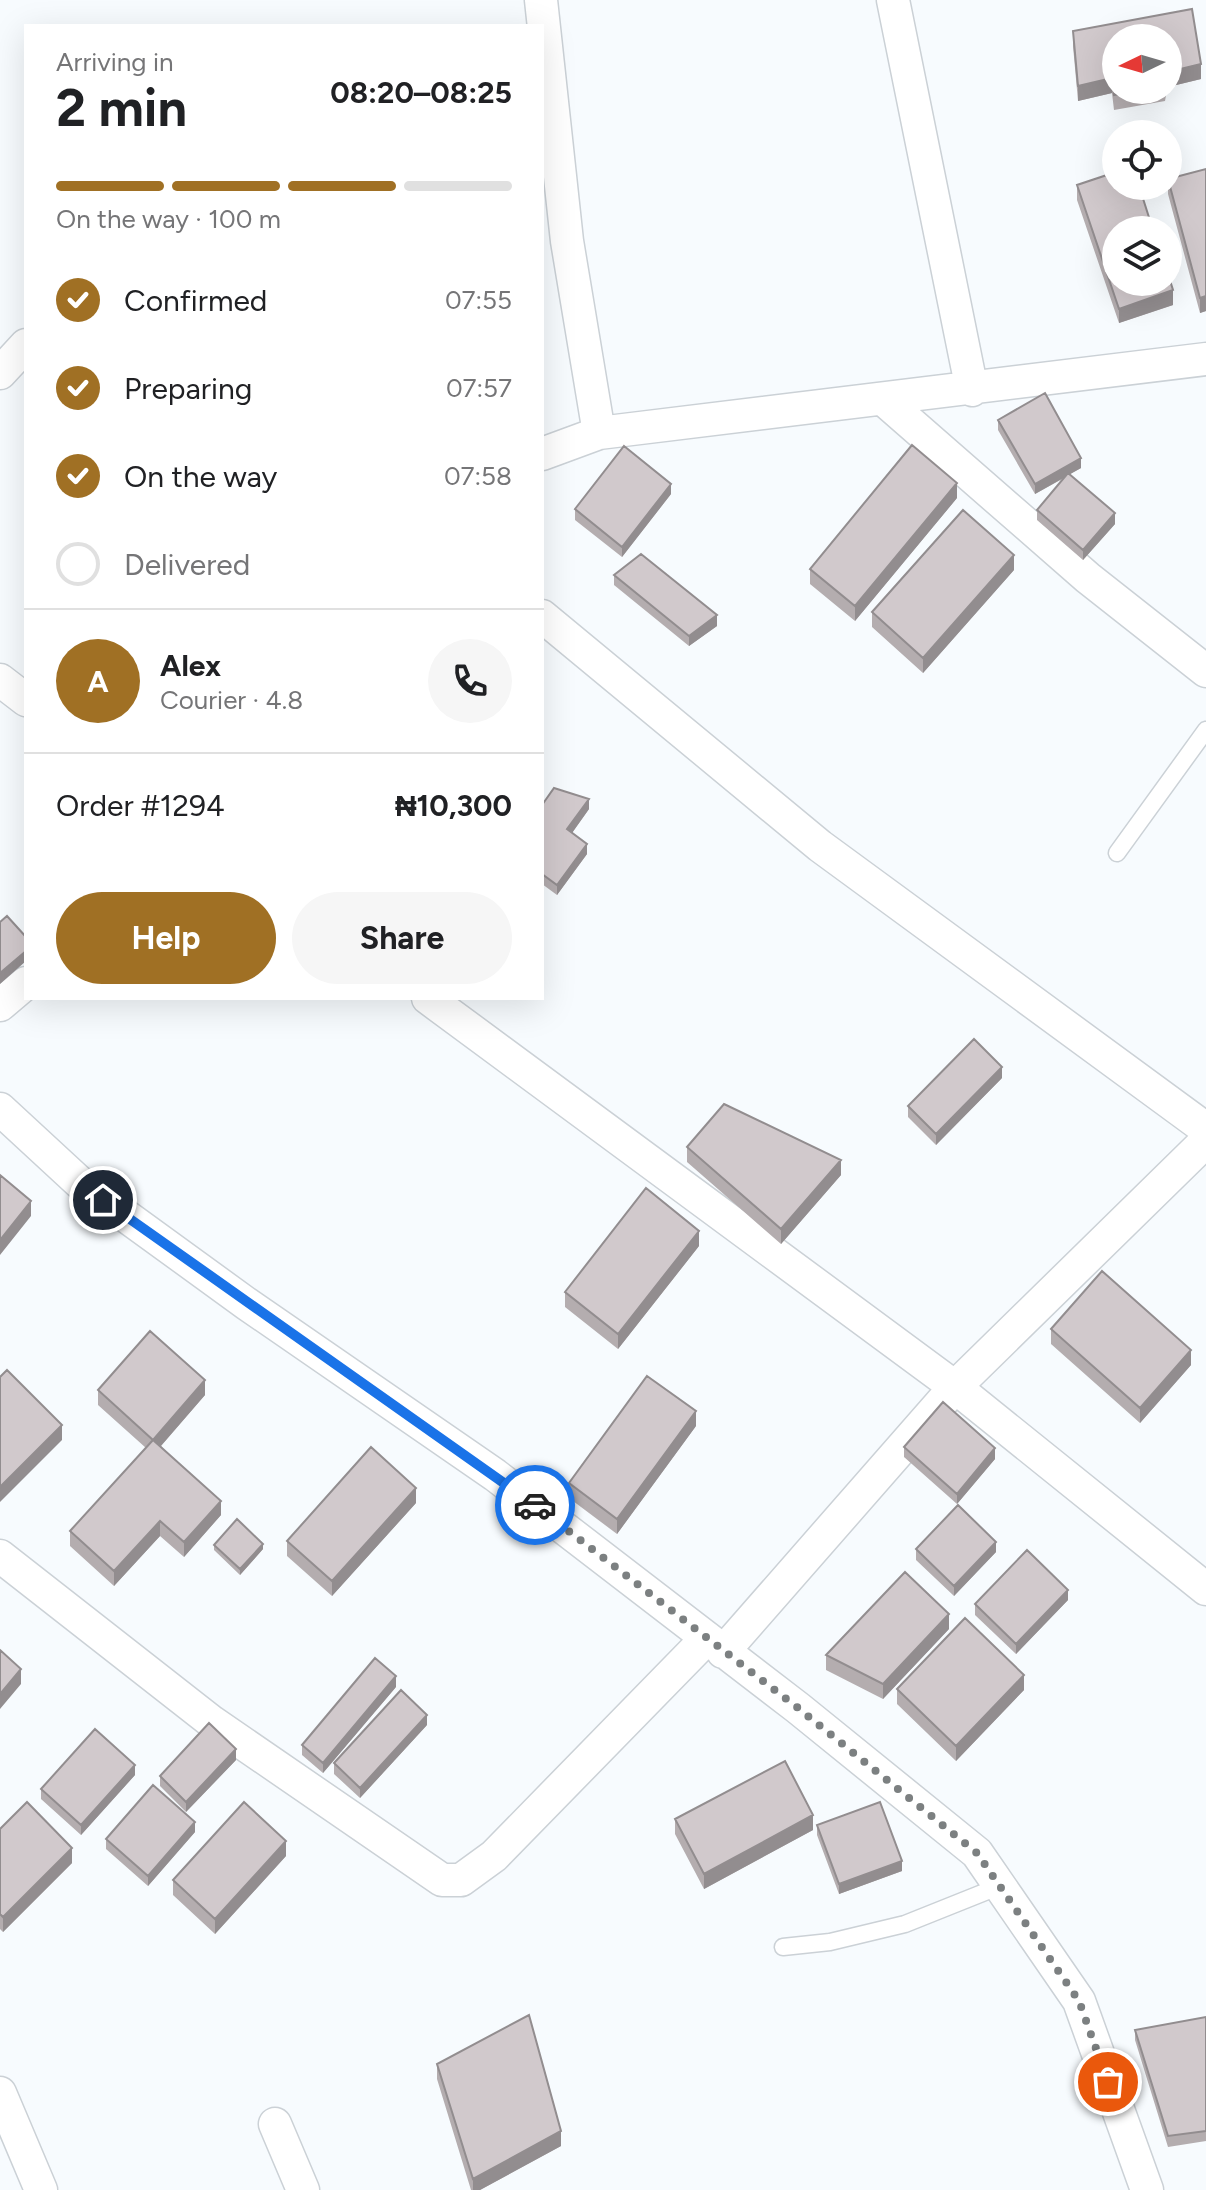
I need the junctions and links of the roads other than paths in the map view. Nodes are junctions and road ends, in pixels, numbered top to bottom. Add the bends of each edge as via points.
1 (541, 0) edge
2 (893, 0) edge
3 (544, 24) edge
4 (544, 28) edge
5 (24, 347) edge
6 (1206, 359) edge
7 (0, 373) edge
8 (972, 390) junction
9 (883, 399) junction
10 (599, 433) junction
11 (544, 453) edge
12 (544, 618) edge
13 (1206, 671) edge
14 (0, 680) edge
15 (24, 698) edge
16 (1206, 730) edge
17 (1117, 853) dead end
18 (24, 985) edge
19 (431, 1000) edge
20 (0, 1005) edge
21 (0, 1109) edge
22 (1206, 1129) edge
23 (1206, 1141) edge
24 (955, 1387) junction
25 (0, 1556) edge
26 (1206, 1589) edge
27 (715, 1645) junction
28 (1000, 1886) junction
29 (783, 1947) dead end
30 (0, 2093) edge
31 (275, 2124) dead end
32 (41, 2190) edge
33 (303, 2190) edge
34 (1147, 2190) edge

1 - 3 street
2 - 8 street
4 - 10 street via 567,241
5 - 7 street
6 - 8 street
8 - 9 street
9 - 10 street
9 - 13 street via 1088,578
10 - 11 street
12 - 22 street via 820,846
14 - 15 street
16 - 17 lane
18 - 20 street
19 - 24 street
21 - 27 street via 79,1182 495,1475
23 - 24 street
24 - 26 street
24 - 27 street
25 - 27 street via 212,1722 442,1880 461,1880 494,1856
27 - 28 street via 977,1853
28 - 29 lane via 905,1924
28 - 34 street via 1079,2001
30 - 32 street
31 - 33 street

